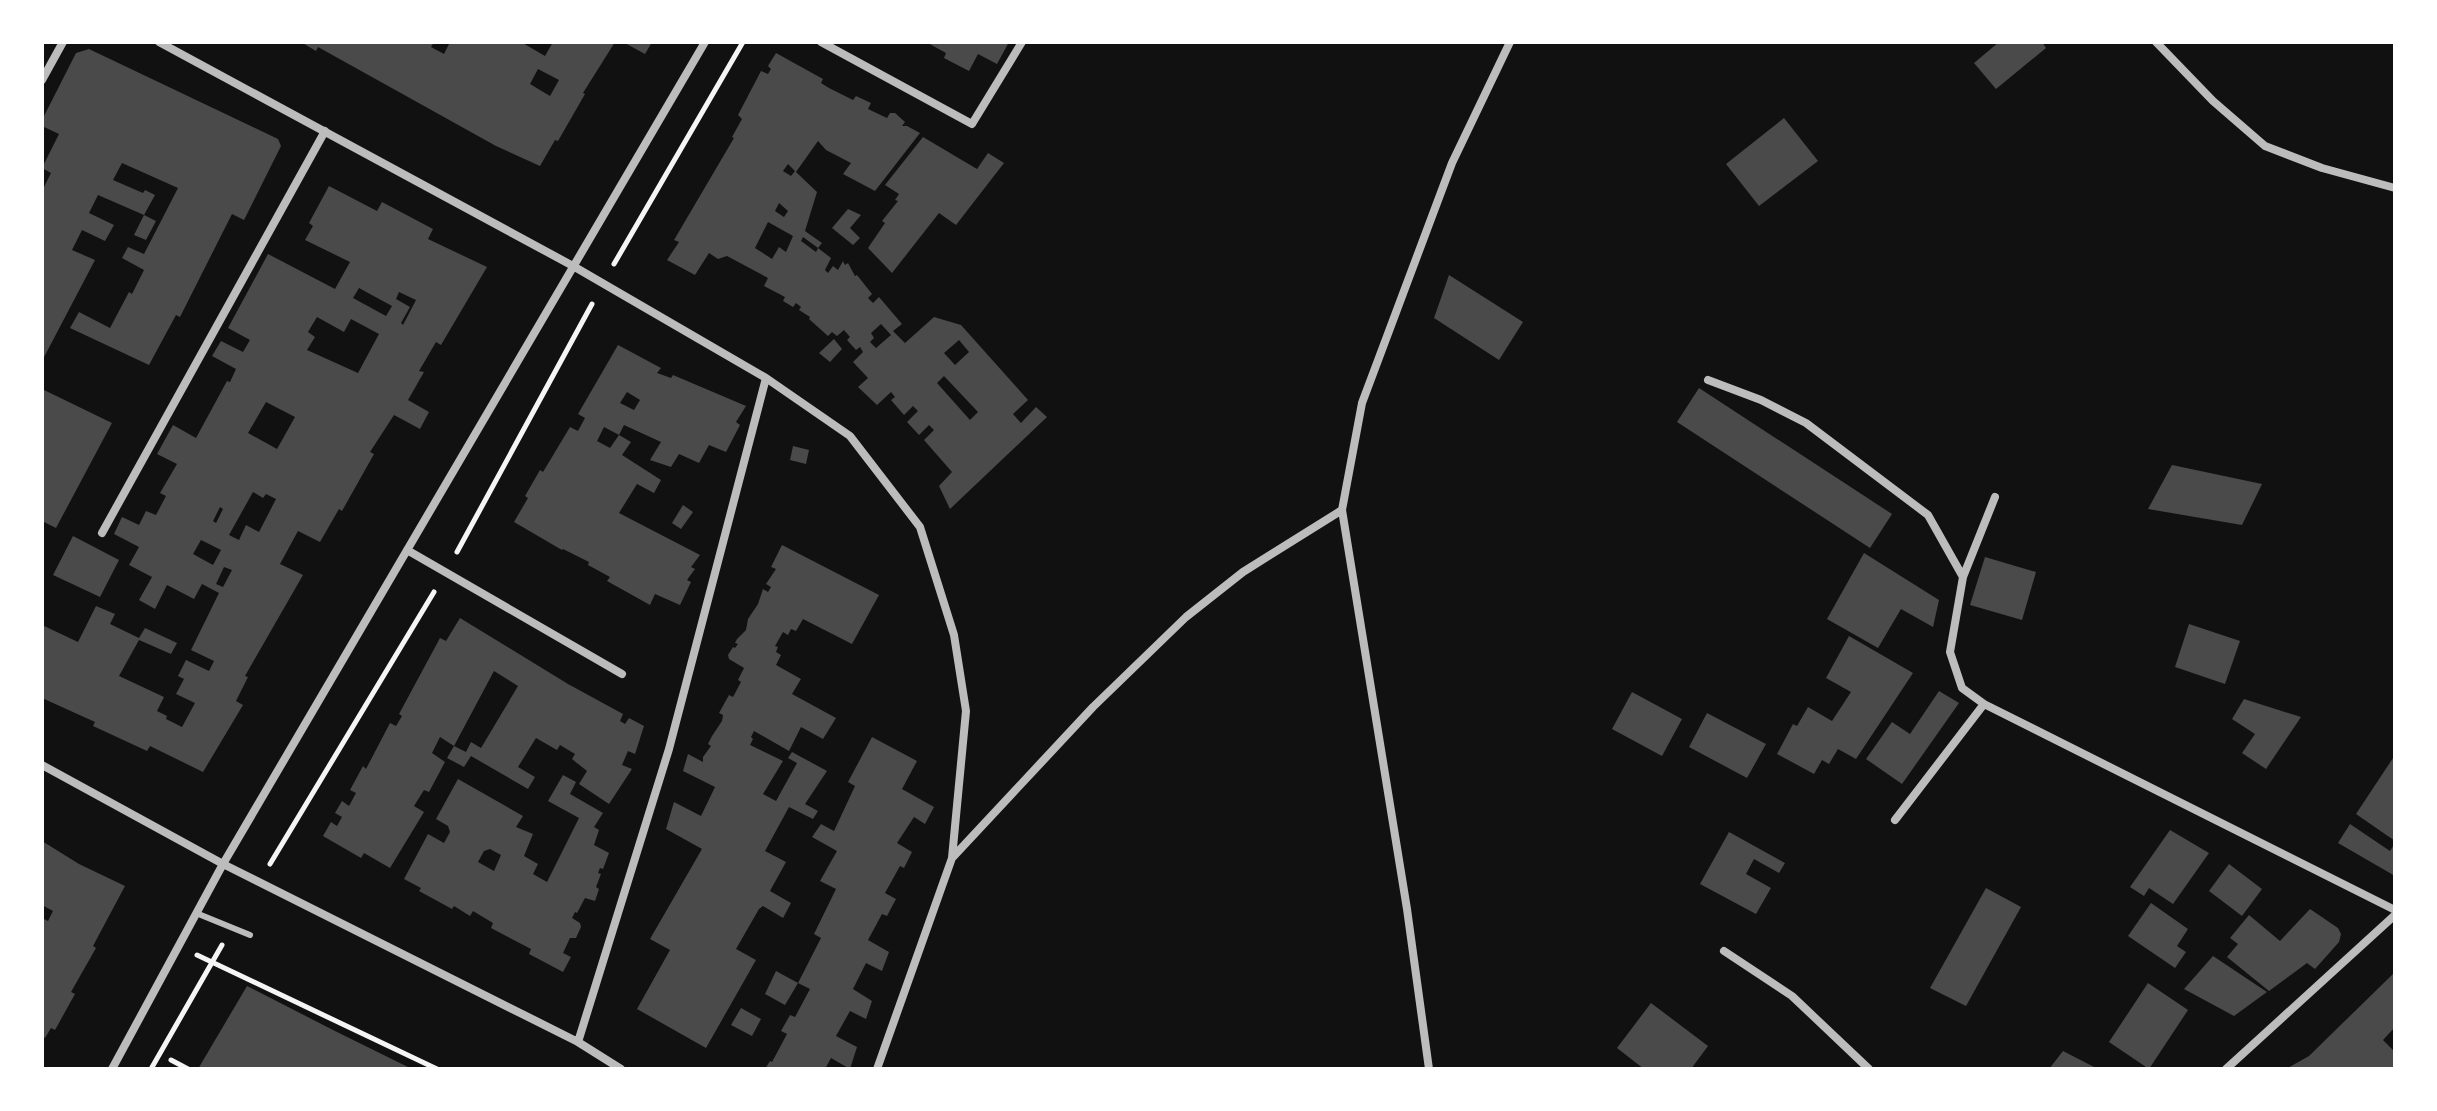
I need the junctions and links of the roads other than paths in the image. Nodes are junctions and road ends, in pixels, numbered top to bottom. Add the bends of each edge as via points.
1 (63, 42) edge
2 (159, 42) edge
3 (705, 42) edge
4 (821, 42) edge
5 (1022, 42) edge
6 (1510, 42) edge
7 (2156, 42) edge
8 (42, 80) edge
9 (325, 131) junction
10 (2395, 188) edge
11 (573, 266) junction
12 (766, 378) junction
13 (1708, 380) dead end
14 (1995, 497) dead end
15 (1342, 510) junction
16 (102, 533) dead end
17 (407, 550) junction
18 (1963, 577) junction
19 (622, 674) dead end
20 (1984, 704) junction
21 (42, 765) edge
22 (1895, 820) dead end
23 (952, 858) junction
24 (223, 864) junction
25 (196, 913) junction
26 (2395, 913) edge
27 (250, 935) dead end
28 (1724, 951) dead end
29 (578, 1042) junction
30 (112, 1069) edge
31 (621, 1069) edge
32 (877, 1069) edge
33 (1429, 1069) edge
34 (1869, 1069) edge
35 (2226, 1069) edge

1 - 8 street
2 - 9 street
3 - 11 street
4 - 5 street via 972,124
6 - 15 street via 1452,163 1362,403
7 - 10 street via 2265,146
9 - 11 street
9 - 16 street
11 - 12 street
11 - 17 street
12 - 23 street via 850,436 920,527 954,635 966,711
12 - 29 street via 669,749
13 - 18 street via 1806,423 1928,515
14 - 18 street
15 - 23 street via 1243,572 1186,617 1093,707
15 - 33 street
17 - 19 street
17 - 24 street
18 - 20 street via 1950,652 1962,688
20 - 22 street
20 - 26 street
21 - 24 street
23 - 32 street
24 - 25 street
24 - 29 street
25 - 27 lane
25 - 30 street
26 - 35 street
28 - 34 street via 1792,996
29 - 31 street

